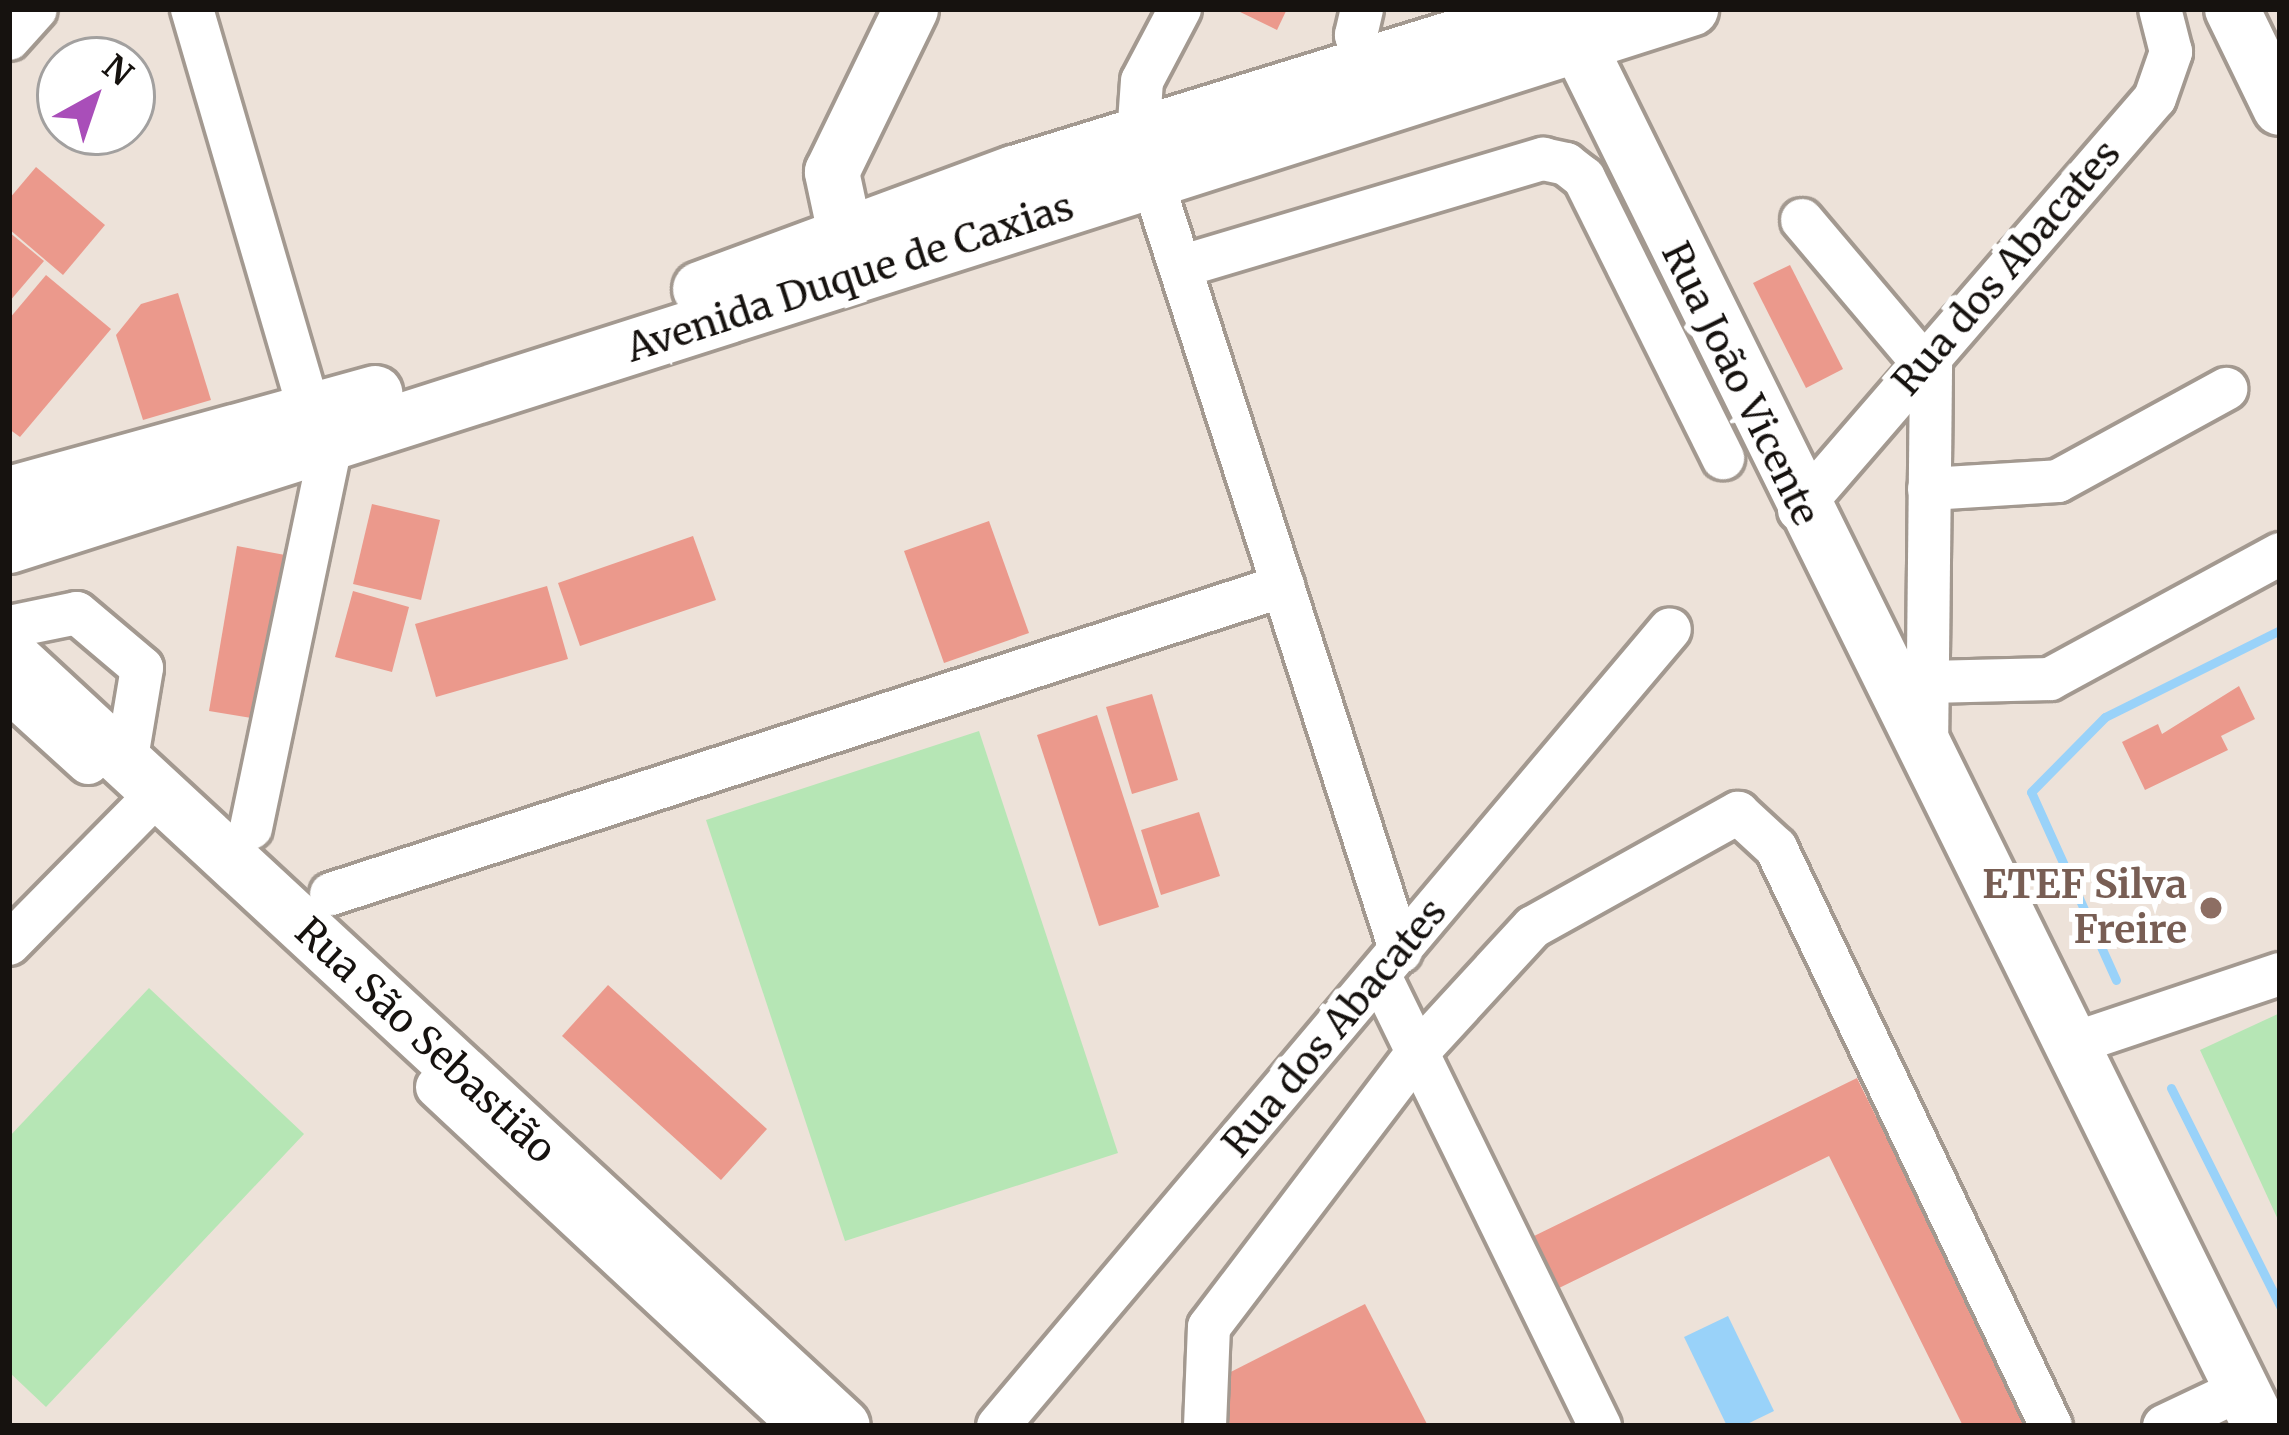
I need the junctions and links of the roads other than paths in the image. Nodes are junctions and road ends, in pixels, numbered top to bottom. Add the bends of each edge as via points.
1 (37, 9) edge
2 (192, 9) edge
3 (911, 9) edge
4 (1180, 9) edge
5 (1362, 9) edge
6 (1691, 9) edge
7 (2160, 9) edge
8 (1562, 21) edge
9 (2241, 27) edge
10 (9, 39) edge
11 (1370, 87) junction
12 (2280, 107) edge
13 (1144, 158) junction
14 (1802, 220) dead end
15 (848, 251) junction
16 (1183, 266) junction
17 (1927, 358) junction
18 (2227, 389) dead end
19 (321, 430) junction
20 (1723, 458) dead end
21 (1929, 489) junction
22 (1799, 510) junction
23 (13, 511) edge
24 (2280, 554) edge
25 (1283, 586) junction
26 (9, 627) edge
27 (1670, 629) dead end
28 (9, 654) edge
29 (1930, 682) junction
30 (9, 692) edge
31 (1928, 754) junction
32 (142, 790) junction
33 (251, 828) dead end
34 (331, 894) dead end
35 (9, 944) edge
36 (1390, 964) junction
37 (2280, 974) edge
38 (2069, 1045) junction
39 (1417, 1053) junction
40 (2251, 1407) edge
41 (801, 1426) edge
42 (843, 1426) edge
43 (998, 1426) edge
44 (1205, 1426) edge
45 (1600, 1426) edge
46 (2051, 1426) edge
47 (2164, 1426) edge

1 - 10 street
2 - 19 street
3 - 15 main road via 835,162
4 - 13 street via 1142,81
5 - 11 street
6 - 8 main road, Avenida Duque de Caxias
7 - 17 street, Rua dos Abacates via 2171,52 2156,98
8 - 11 main road, Avenida Duque de Caxias
8 - 22 main road, Rua João Vicente
9 - 12 main road
11 - 13 main road, Avenida Duque de Caxias
13 - 15 main road, Avenida Duque de Caxias
13 - 16 street
14 - 17 street
15 - 19 main road, Avenida Duque de Caxias via 634,313
16 - 20 street via 1544,159 1566,164 1585,178
16 - 25 street
17 - 21 street, Rua João Vicente
17 - 22 street, Rua dos Abacates
18 - 21 street via 2058,481
19 - 23 main road, Avenida Duque de Caxias
19 - 33 street
21 - 29 street, Rua João Vicente
22 - 31 main road, Rua João Vicente
24 - 29 street via 2050,679
25 - 34 street
25 - 36 street
26 - 32 street via 77,613 142,668
27 - 36 street, Rua dos Abacates
28 - 32 main road, Rua São Sebastião
29 - 31 street, Rua João Vicente
30 - 32 street, Rua São Sebastião
31 - 38 main road, Rua João Vicente
32 - 35 street
32 - 41 street, Rua São Sebastião
32 - 42 main road, Rua São Sebastião
36 - 39 street
36 - 43 street, Rua dos Abacates
37 - 38 street
38 - 40 main road, Rua João Vicente
39 - 44 street via 1209,1328
39 - 45 street
39 - 46 street via 1534,927 1738,813 1760,823
40 - 47 street

